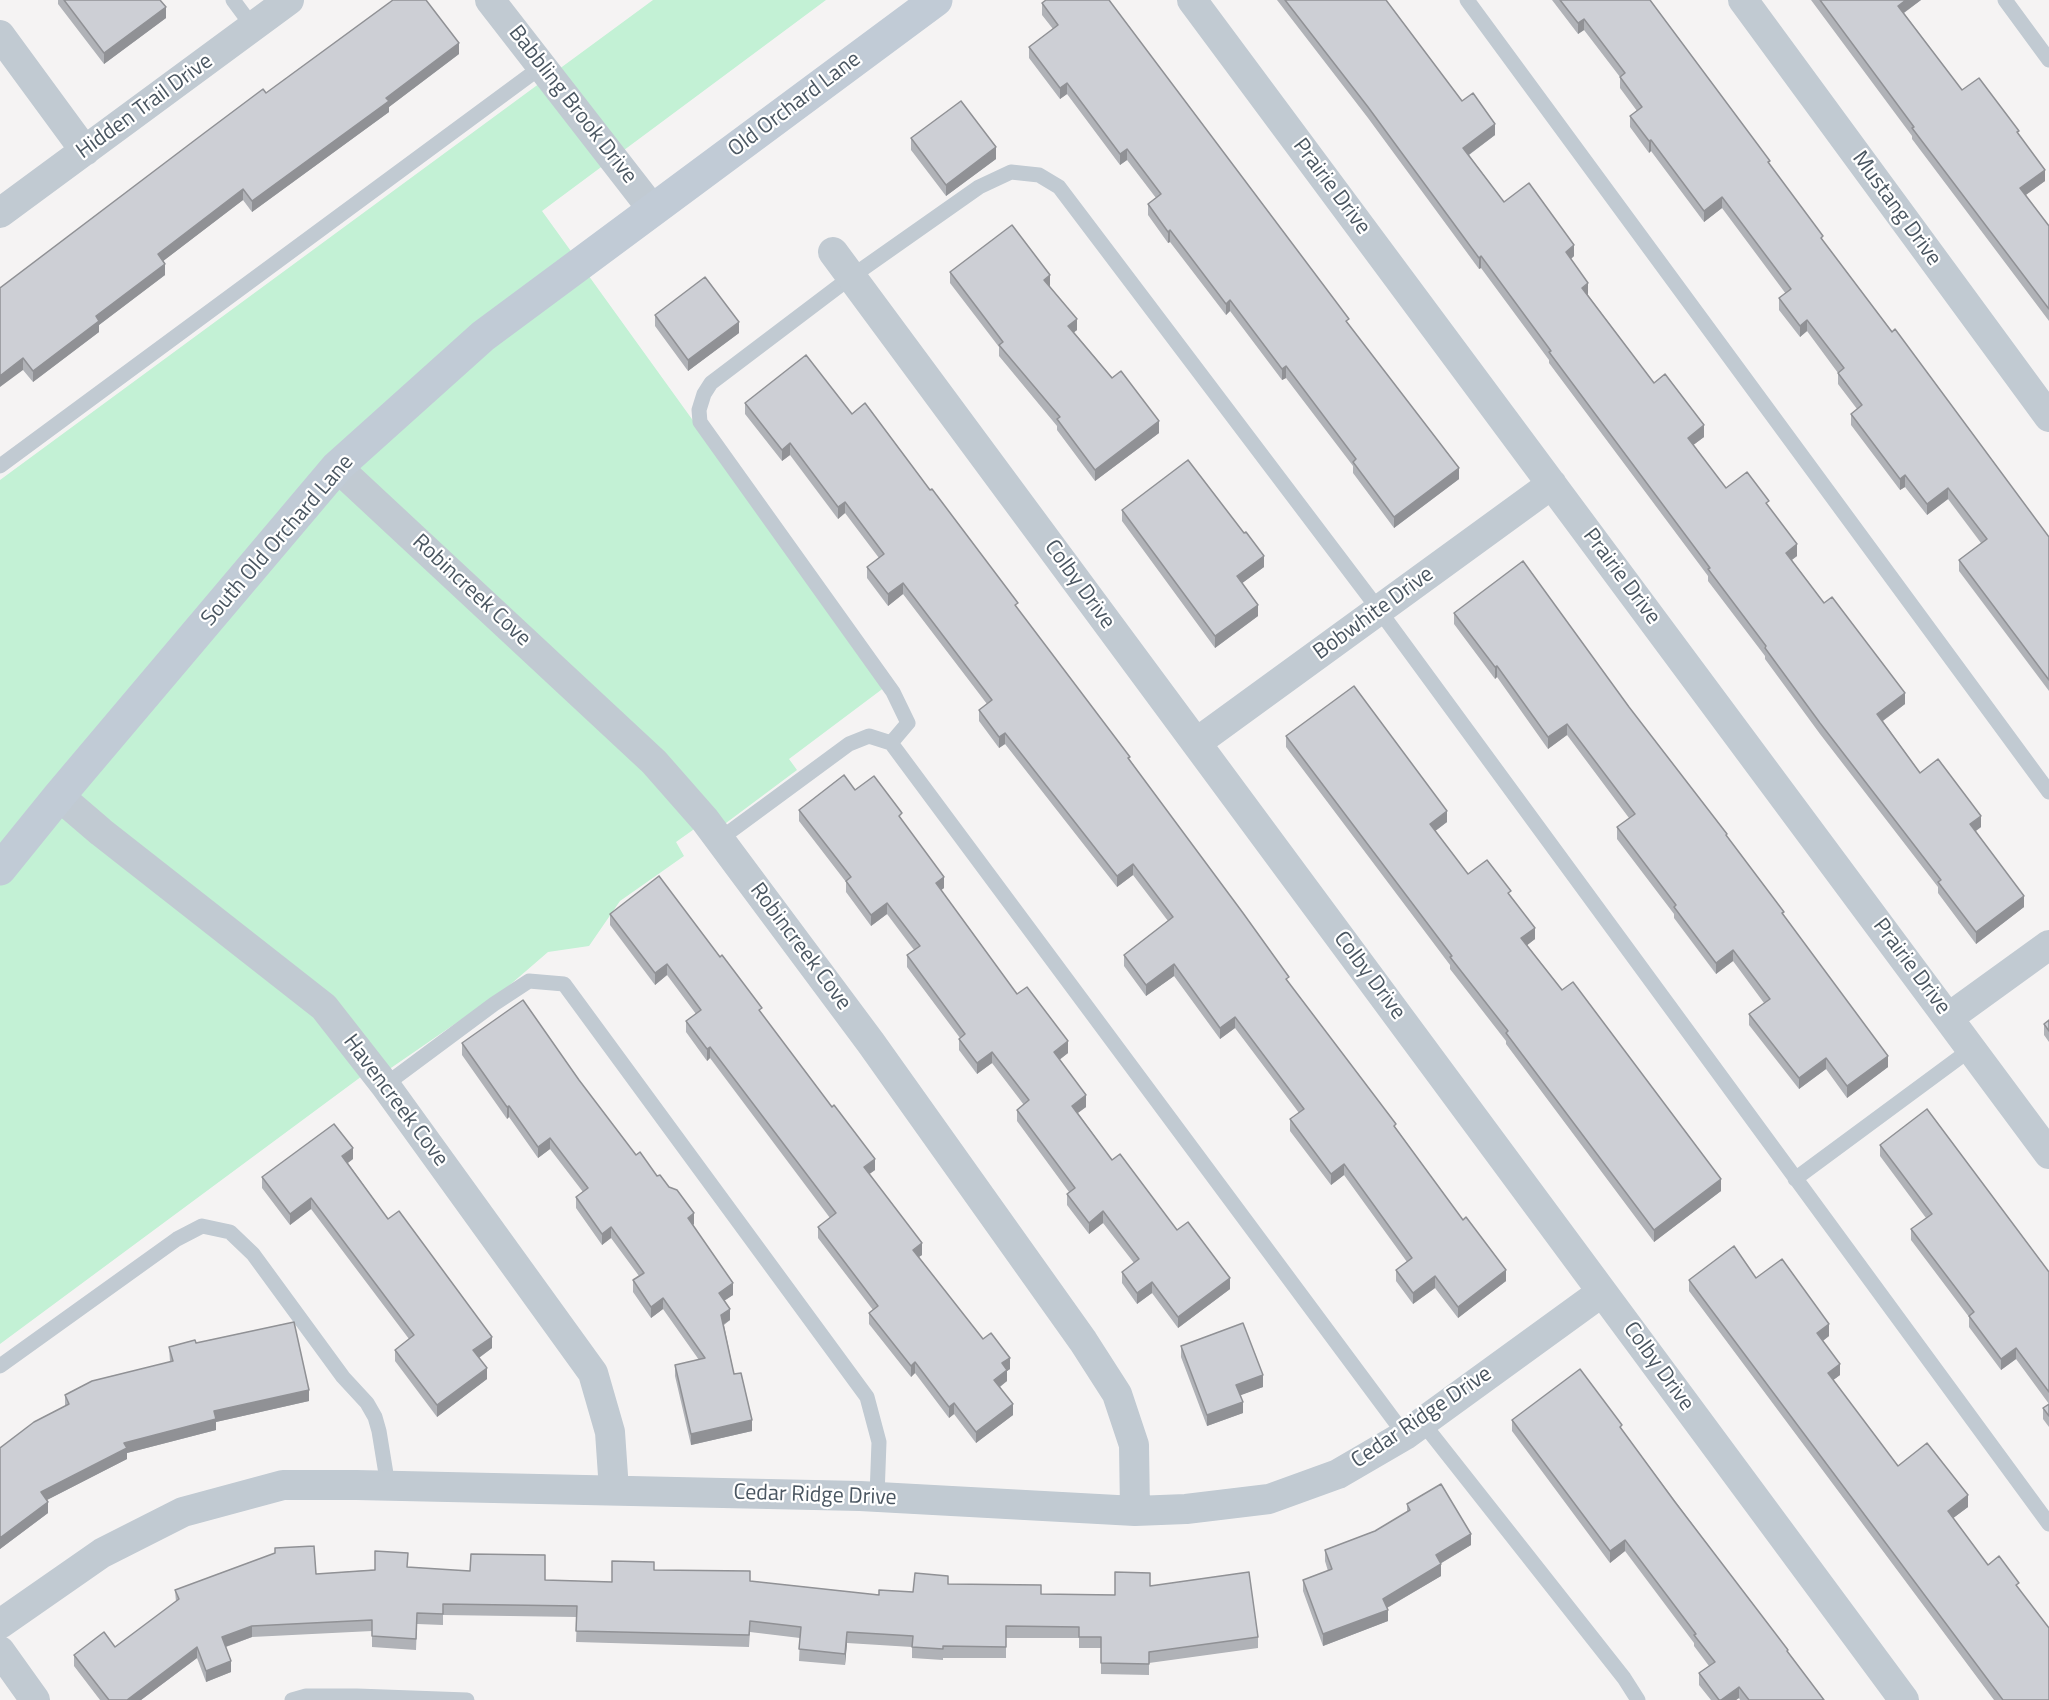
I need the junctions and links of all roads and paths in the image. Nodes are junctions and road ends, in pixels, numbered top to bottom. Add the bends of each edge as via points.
1 (233, 0) edge
2 (289, 0) edge
3 (490, 0) edge
4 (936, 0) edge
5 (1192, 0) edge
6 (1467, 0) edge
7 (1743, 0) edge
8 (2005, 0) edge
9 (253, 27) junction
10 (0, 35) edge
11 (2049, 60) edge
12 (541, 67) junction
13 (85, 151) junction
14 (653, 210) junction
15 (0, 213) edge
16 (833, 252) dead end
17 (851, 277) junction
18 (2049, 417) edge
19 (0, 466) edge
20 (337, 467) junction
21 (1552, 484) junction
22 (1379, 610) junction
23 (891, 743) junction
24 (1196, 743) junction
25 (2049, 792) edge
26 (58, 796) junction
27 (720, 839) junction
28 (0, 869) edge
29 (2049, 945) edge
30 (1948, 1018) junction
31 (1971, 1049) junction
32 (385, 1085) junction
33 (2049, 1154) edge
34 (1795, 1179) junction
35 (1602, 1292) junction
36 (0, 1366) edge
37 (1414, 1429) junction
38 (388, 1486) junction
39 (614, 1490) junction
40 (876, 1496) junction
41 (1135, 1512) junction
42 (2049, 1524) edge
43 (0, 1624) edge
44 (0, 1651) edge
45 (35, 1700) edge
46 (292, 1700) edge
47 (467, 1700) edge
48 (1638, 1700) edge
49 (1905, 1700) edge

1 - 9 lane
2 - 9 street, Hidden Trail Drive
3 - 12 street, Babbling Brook Drive
4 - 14 street, Old Orchard Lane
5 - 21 street, Prairie Drive
6 - 25 lane
7 - 18 street, Mustang Drive
8 - 11 lane
9 - 13 street, Hidden Trail Drive
10 - 13 street
12 - 14 street, Babbling Brook Drive
12 - 19 lane
13 - 15 street, Hidden Trail Drive
14 - 20 street, South Old Orchard Lane via 483,336
16 - 17 street, Colby Drive
17 - 22 lane via 979,187 1011,172 1039,175 1059,187
17 - 23 lane via 711,383 699,410 700,422 893,692 908,723
17 - 24 street, Colby Drive
20 - 26 street, South Old Orchard Lane
20 - 27 street, Robincreek Cove via 654,762
21 - 22 street, Bobwhite Drive
21 - 30 street, Prairie Drive
22 - 24 street, Bobwhite Drive
22 - 34 lane
23 - 27 lane via 869,736 849,744
23 - 37 lane
24 - 35 street, Colby Drive
26 - 28 street, South Old Orchard Lane
26 - 32 street, Havencreek Cove via 324,1007
27 - 41 street, Robincreek Cove via 877,1052 1118,1394 1134,1445
29 - 30 street
30 - 31 street, Prairie Drive
31 - 33 street, Prairie Drive
31 - 34 lane
32 - 39 street, Havencreek Cove via 593,1372 610,1432
32 - 40 lane via 529,981 564,984 867,1397 879,1442
34 - 42 lane
35 - 37 street, Cedar Ridge Drive
35 - 49 street, Colby Drive
36 - 38 lane via 177,1239 202,1226 230,1232 253,1254 343,1377 367,1403 379,1431
37 - 41 street, Cedar Ridge Drive via 1338,1474 1269,1499
37 - 48 lane via 1624,1678
38 - 39 street, Cedar Ridge Drive
38 - 43 street, Cedar Ridge Drive via 283,1485 183,1512 102,1553
39 - 40 street, Cedar Ridge Drive
40 - 41 street, Cedar Ridge Drive
44 - 45 street
46 - 47 lane via 306,1696 357,1696

